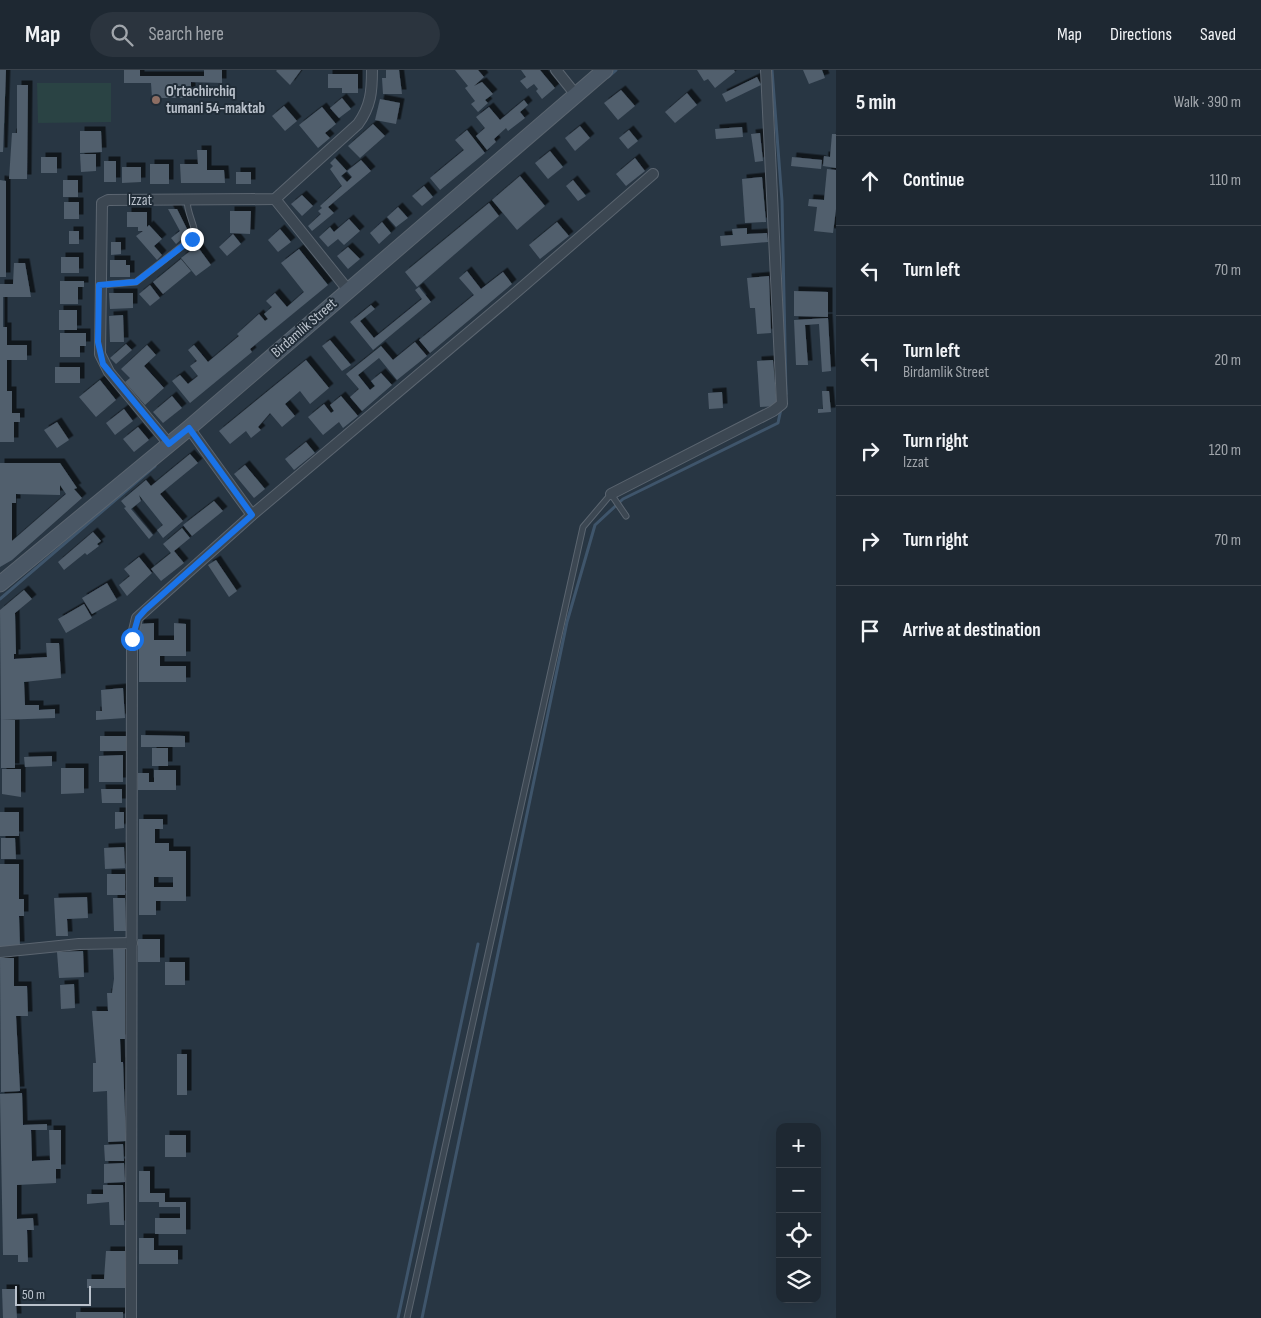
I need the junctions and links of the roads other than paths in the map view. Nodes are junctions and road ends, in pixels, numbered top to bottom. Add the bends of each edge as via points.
1 (372, 70) edge
2 (556, 70) edge
3 (605, 70) edge
4 (766, 70) edge
5 (576, 95) junction
6 (652, 174) dead end
7 (274, 199) junction
8 (187, 200) junction
9 (99, 285) junction
10 (348, 290) junction
11 (189, 428) junction
12 (169, 444) junction
13 (611, 494) junction
14 (252, 515) junction
15 (626, 516) dead end
16 (0, 584) edge
17 (132, 943) junction
18 (0, 952) edge
19 (131, 1318) edge
20 (407, 1318) edge

1 - 7 street via 371,100 358,124
2 - 5 street
3 - 5 street, Birdamlik Street
4 - 13 street via 782,404
5 - 10 street, Birdamlik Street
6 - 14 street
7 - 8 street, Izzat
7 - 10 street
8 - 9 lane via 194,236 136,282
8 - 9 street, Izzat via 104,201 100,206
9 - 12 street, Izzat via 98,342 103,364
10 - 11 street, Birdamlik Street
11 - 12 street, Birdamlik Street
11 - 14 street
12 - 16 street, Birdamlik Street
13 - 15 lane
13 - 20 lane via 582,527
14 - 17 street via 145,610 133,627
17 - 18 street via 79,944
17 - 19 street

